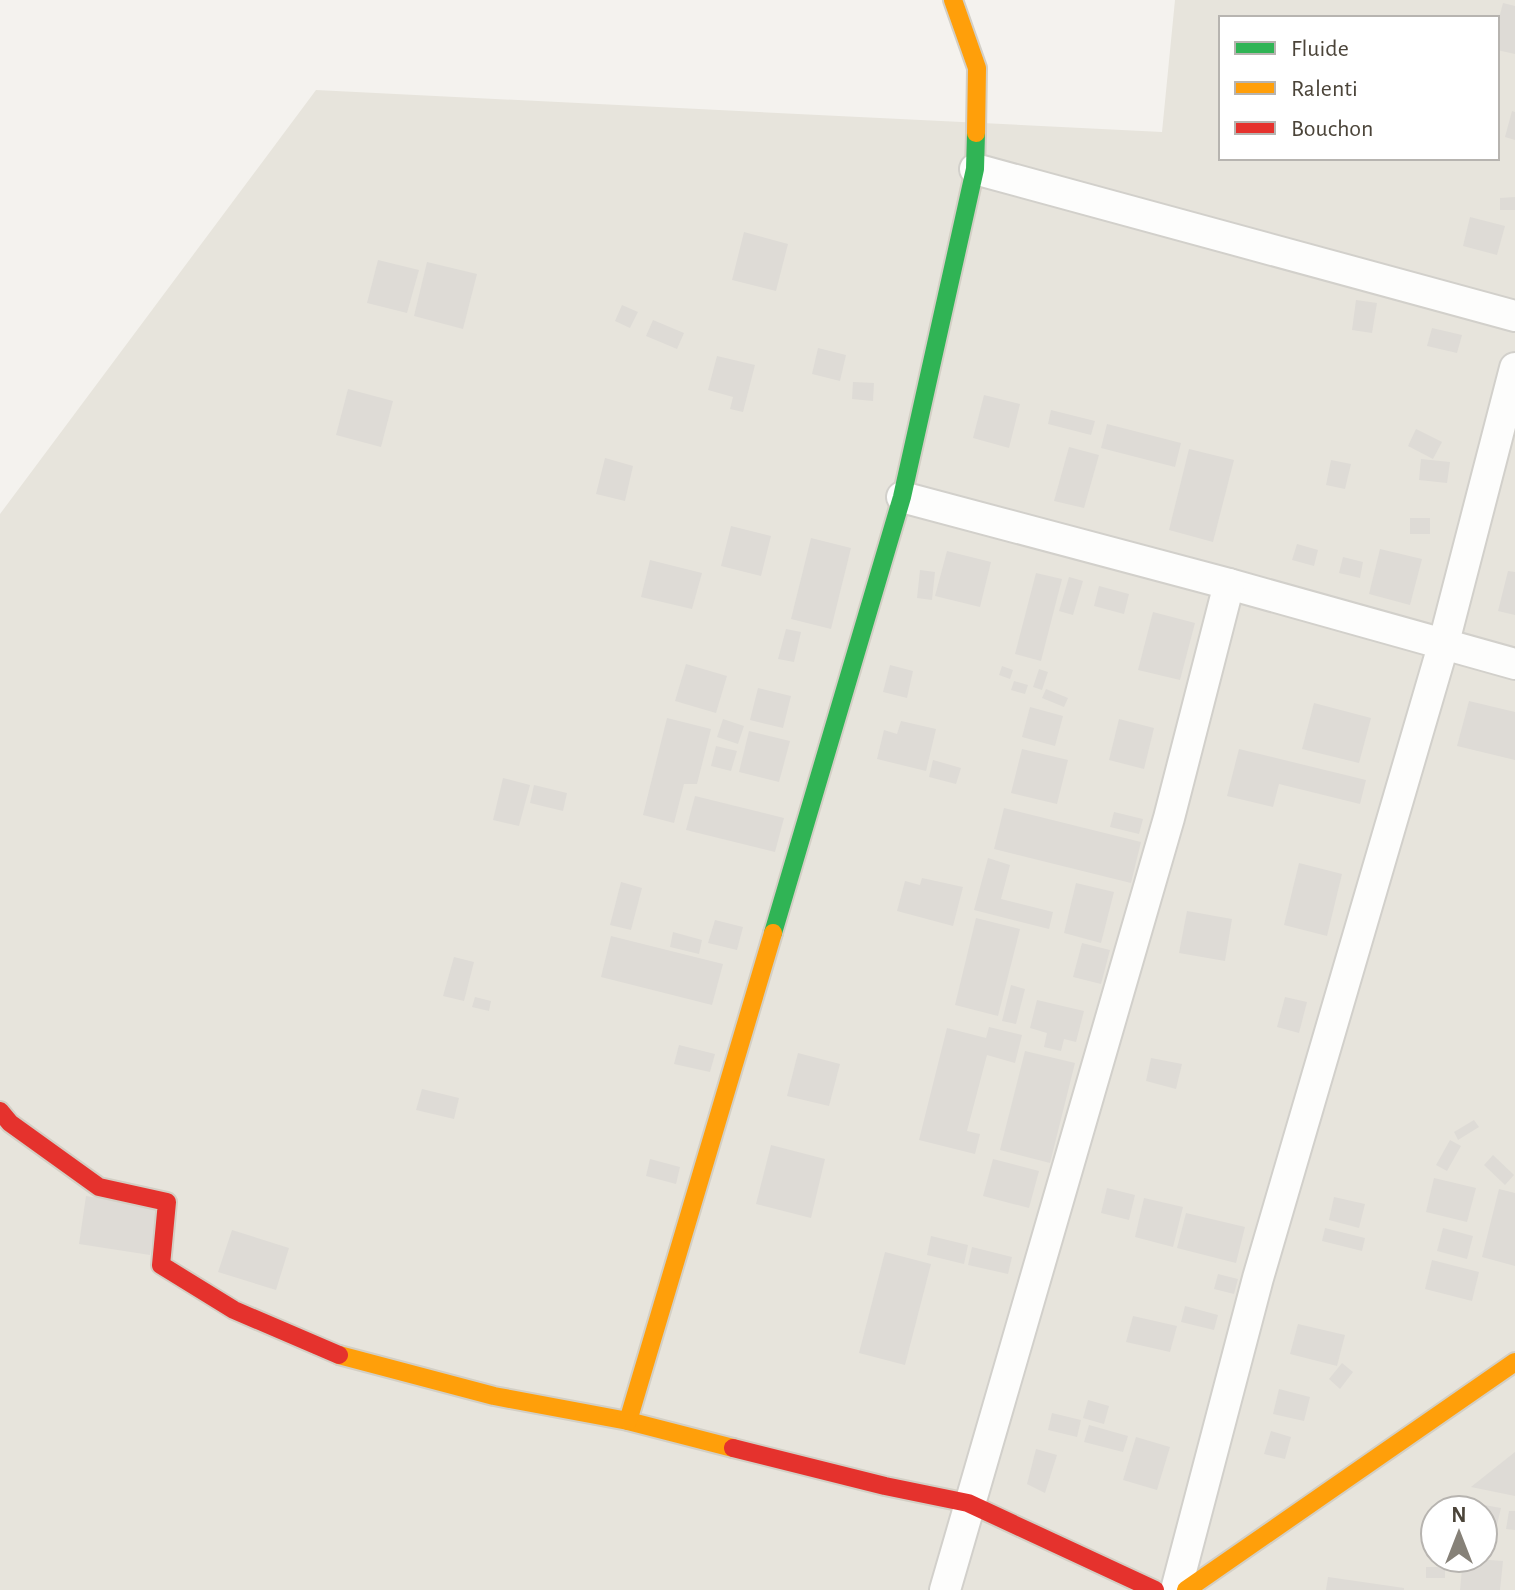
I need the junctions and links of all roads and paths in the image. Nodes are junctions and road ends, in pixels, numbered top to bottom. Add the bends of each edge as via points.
1 (953, 0) edge
2 (975, 169) junction
3 (1515, 316) edge
4 (1515, 368) edge
5 (902, 497) junction
6 (1229, 584) junction
7 (1443, 646) junction
8 (1515, 664) edge
9 (0, 1111) edge
10 (1515, 1362) edge
11 (628, 1421) junction
12 (968, 1503) junction
13 (945, 1590) edge
14 (1155, 1590) edge
15 (1176, 1590) edge
16 (1186, 1590) edge

1 - 2 street via 977,68
2 - 3 street
2 - 5 street
4 - 7 street
5 - 6 street
5 - 11 street
6 - 7 street
6 - 12 street via 1169,818
7 - 8 street
7 - 15 street via 1258,1278
9 - 11 street via 99,1187 167,1202 161,1265 234,1310 336,1354 494,1396
10 - 16 street
11 - 12 street
12 - 13 street
12 - 14 street

